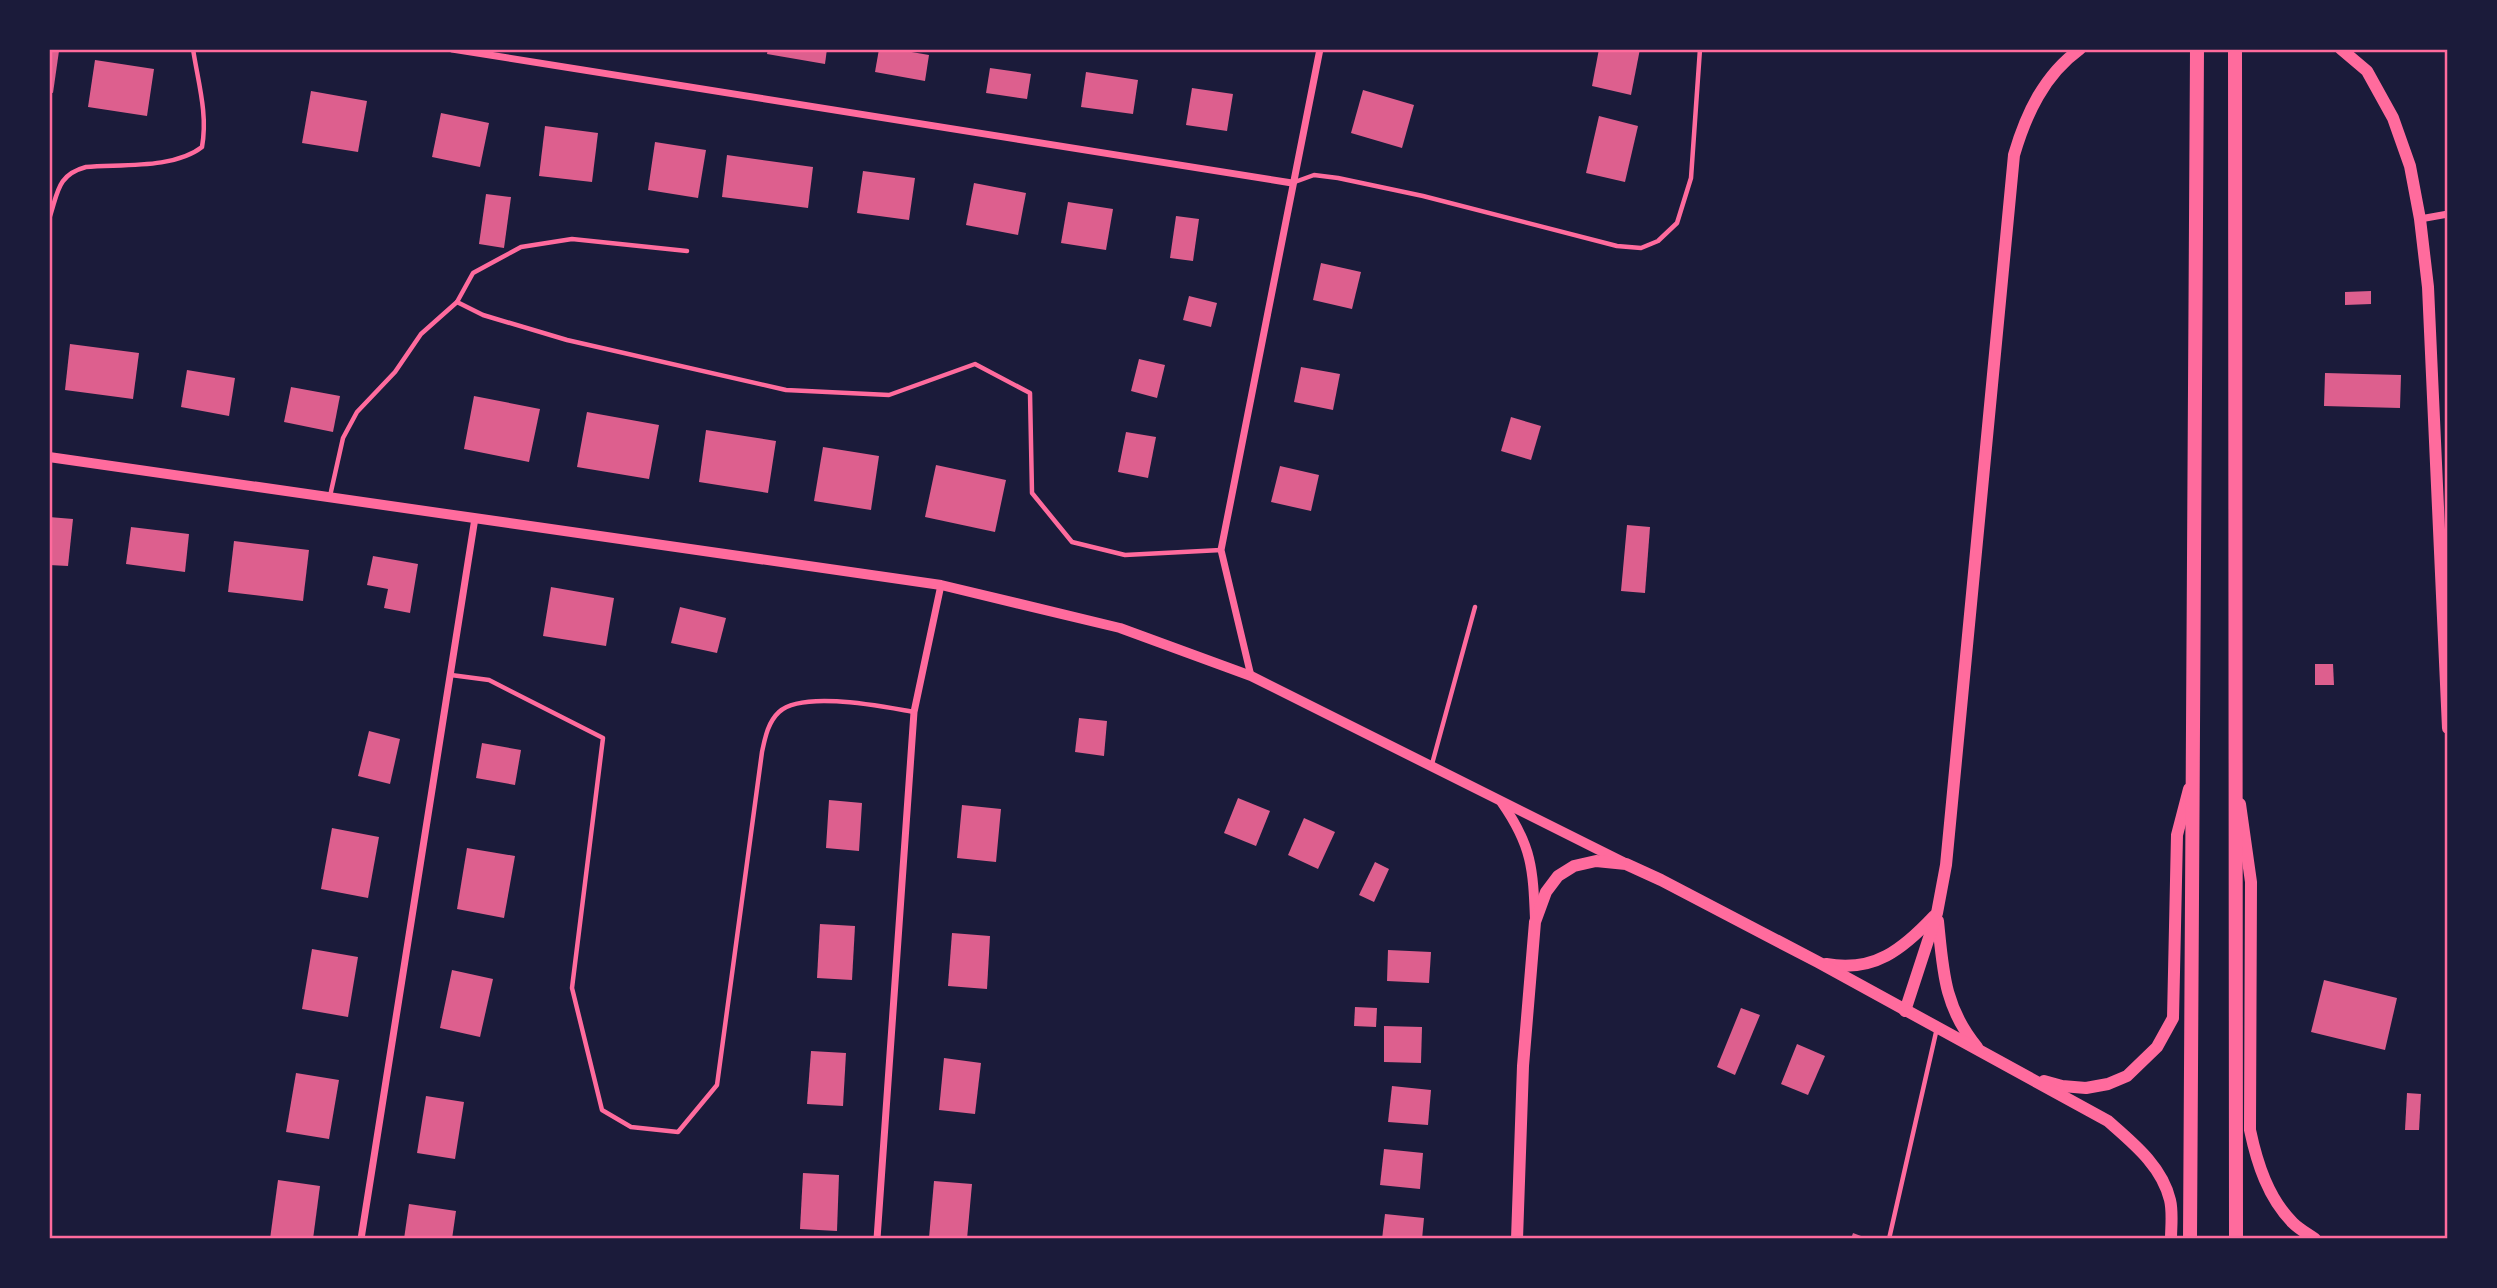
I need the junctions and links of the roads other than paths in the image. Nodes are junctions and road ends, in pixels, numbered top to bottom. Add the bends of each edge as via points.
1 (193, 49) edge
2 (452, 49) edge
3 (1320, 49) edge
4 (1700, 49) edge
5 (2080, 49) edge
6 (2197, 49) edge
7 (2235, 49) edge
8 (2341, 49) edge
9 (1292, 183) junction
10 (2448, 214) edge
11 (49, 219) edge
12 (2420, 219) junction
13 (687, 251) dead end
14 (457, 302) junction
15 (49, 457) edge
16 (330, 497) junction
17 (475, 518) junction
18 (1222, 550) junction
19 (941, 585) junction
20 (1475, 607) dead end
21 (451, 674) junction
22 (1251, 676) junction
23 (914, 712) junction
24 (2448, 728) edge
25 (1431, 765) junction
26 (2235, 768) junction
27 (2194, 771) junction
28 (1500, 800) junction
29 (1626, 864) junction
30 (1937, 913) junction
31 (1535, 922) junction
32 (1818, 962) junction
33 (1905, 1011) junction
34 (1937, 1028) junction
35 (1980, 1052) junction
36 (2030, 1078) junction
37 (362, 1239) edge
38 (877, 1239) edge
39 (1517, 1239) edge
40 (1889, 1239) edge
41 (2171, 1239) edge
42 (2190, 1239) edge
43 (2236, 1239) edge
44 (2315, 1239) edge

1 - 11 lane via 204,104 202,147 175,161 75,170 61,182
2 - 9 street
3 - 9 street
4 - 9 lane via 1691,178 1677,223 1658,241 1641,248 1338,178 1314,175
5 - 30 main road via 2054,72 2038,95 2014,155 1947,852
6 - 27 highway
7 - 26 highway
8 - 12 main road via 2367,71 2393,118 2410,166
9 - 18 street
10 - 12 street
12 - 24 main road via 2428,288
13 - 14 lane via 572,239 520,247 473,273
14 - 16 lane via 421,334 396,372 357,412 343,438
14 - 18 lane via 567,340 786,390 889,395 975,364 1030,393 1032,493 1072,542 1125,555
15 - 16 street
16 - 17 street
17 - 19 street
17 - 21 street
18 - 22 street
19 - 22 street via 1120,628
19 - 23 street
20 - 25 lane
21 - 23 lane via 489,680 603,738 572,989 602,1110 631,1127 678,1132 718,1085 767,730 780,711 817,701
21 - 37 street
22 - 25 street
23 - 38 street
25 - 28 street
26 - 43 highway
26 - 44 main road via 2251,882 2250,1129 2271,1194 2293,1223
27 - 36 main road via 2177,835 2173,1018 2157,1047 2127,1076 2108,1084 2086,1088
27 - 42 highway
28 - 29 street
28 - 31 street via 1527,845
29 - 31 main road via 1596,861 1558,876 1546,892
29 - 32 main road
30 - 32 main road via 1910,942 1882,959 1840,967
30 - 33 main road
30 - 35 main road via 1951,1007
31 - 39 main road via 1523,1066
32 - 33 main road
33 - 34 main road
34 - 35 main road
34 - 40 lane
35 - 36 main road
36 - 41 main road via 2108,1121 2140,1149 2162,1178 2170,1201

